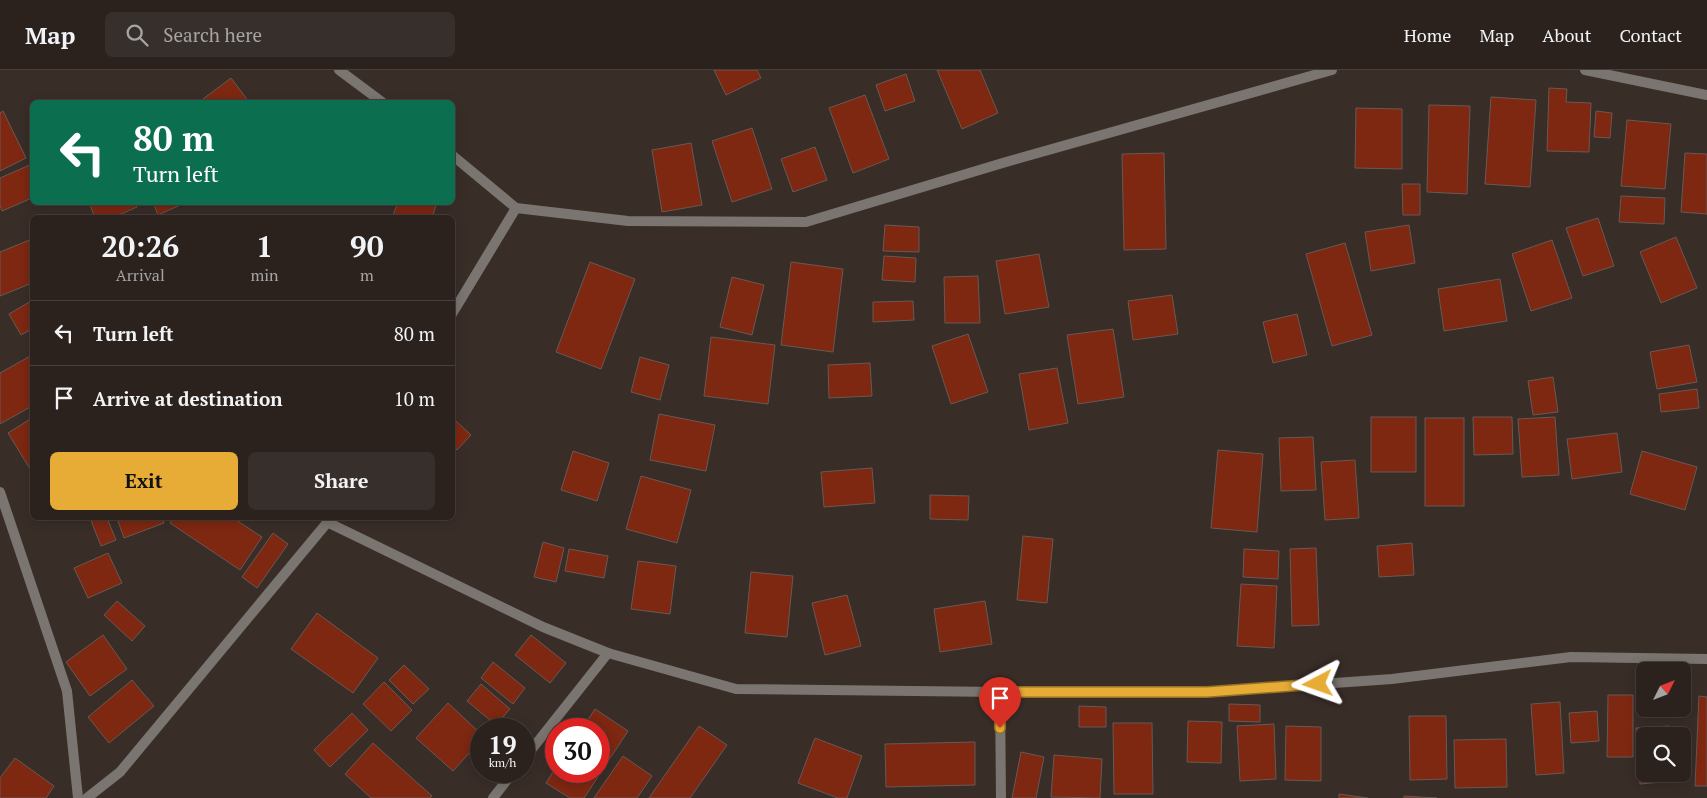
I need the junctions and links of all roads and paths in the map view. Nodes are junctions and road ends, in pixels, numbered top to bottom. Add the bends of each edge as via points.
1 (339, 70) edge
2 (1332, 70) edge
3 (1586, 70) edge
4 (1707, 95) edge
5 (379, 100) edge
6 (455, 157) edge
7 (516, 208) junction
8 (455, 309) edge
9 (0, 492) edge
10 (330, 520) edge
11 (608, 653) junction
12 (1707, 660) edge
13 (1000, 692) junction
14 (535, 745) edge
15 (505, 783) edge
16 (78, 798) edge
17 (87, 798) edge
18 (493, 798) edge
19 (1001, 798) edge

1 - 5 street
2 - 7 street via 806,222 628,220
3 - 4 street
6 - 7 street
7 - 8 street
9 - 16 street via 67,691
10 - 11 street via 542,627
10 - 17 street via 120,772
11 - 13 street via 736,689
11 - 14 street
12 - 13 street via 1571,657 1392,678 1207,692
13 - 19 street
15 - 18 street

